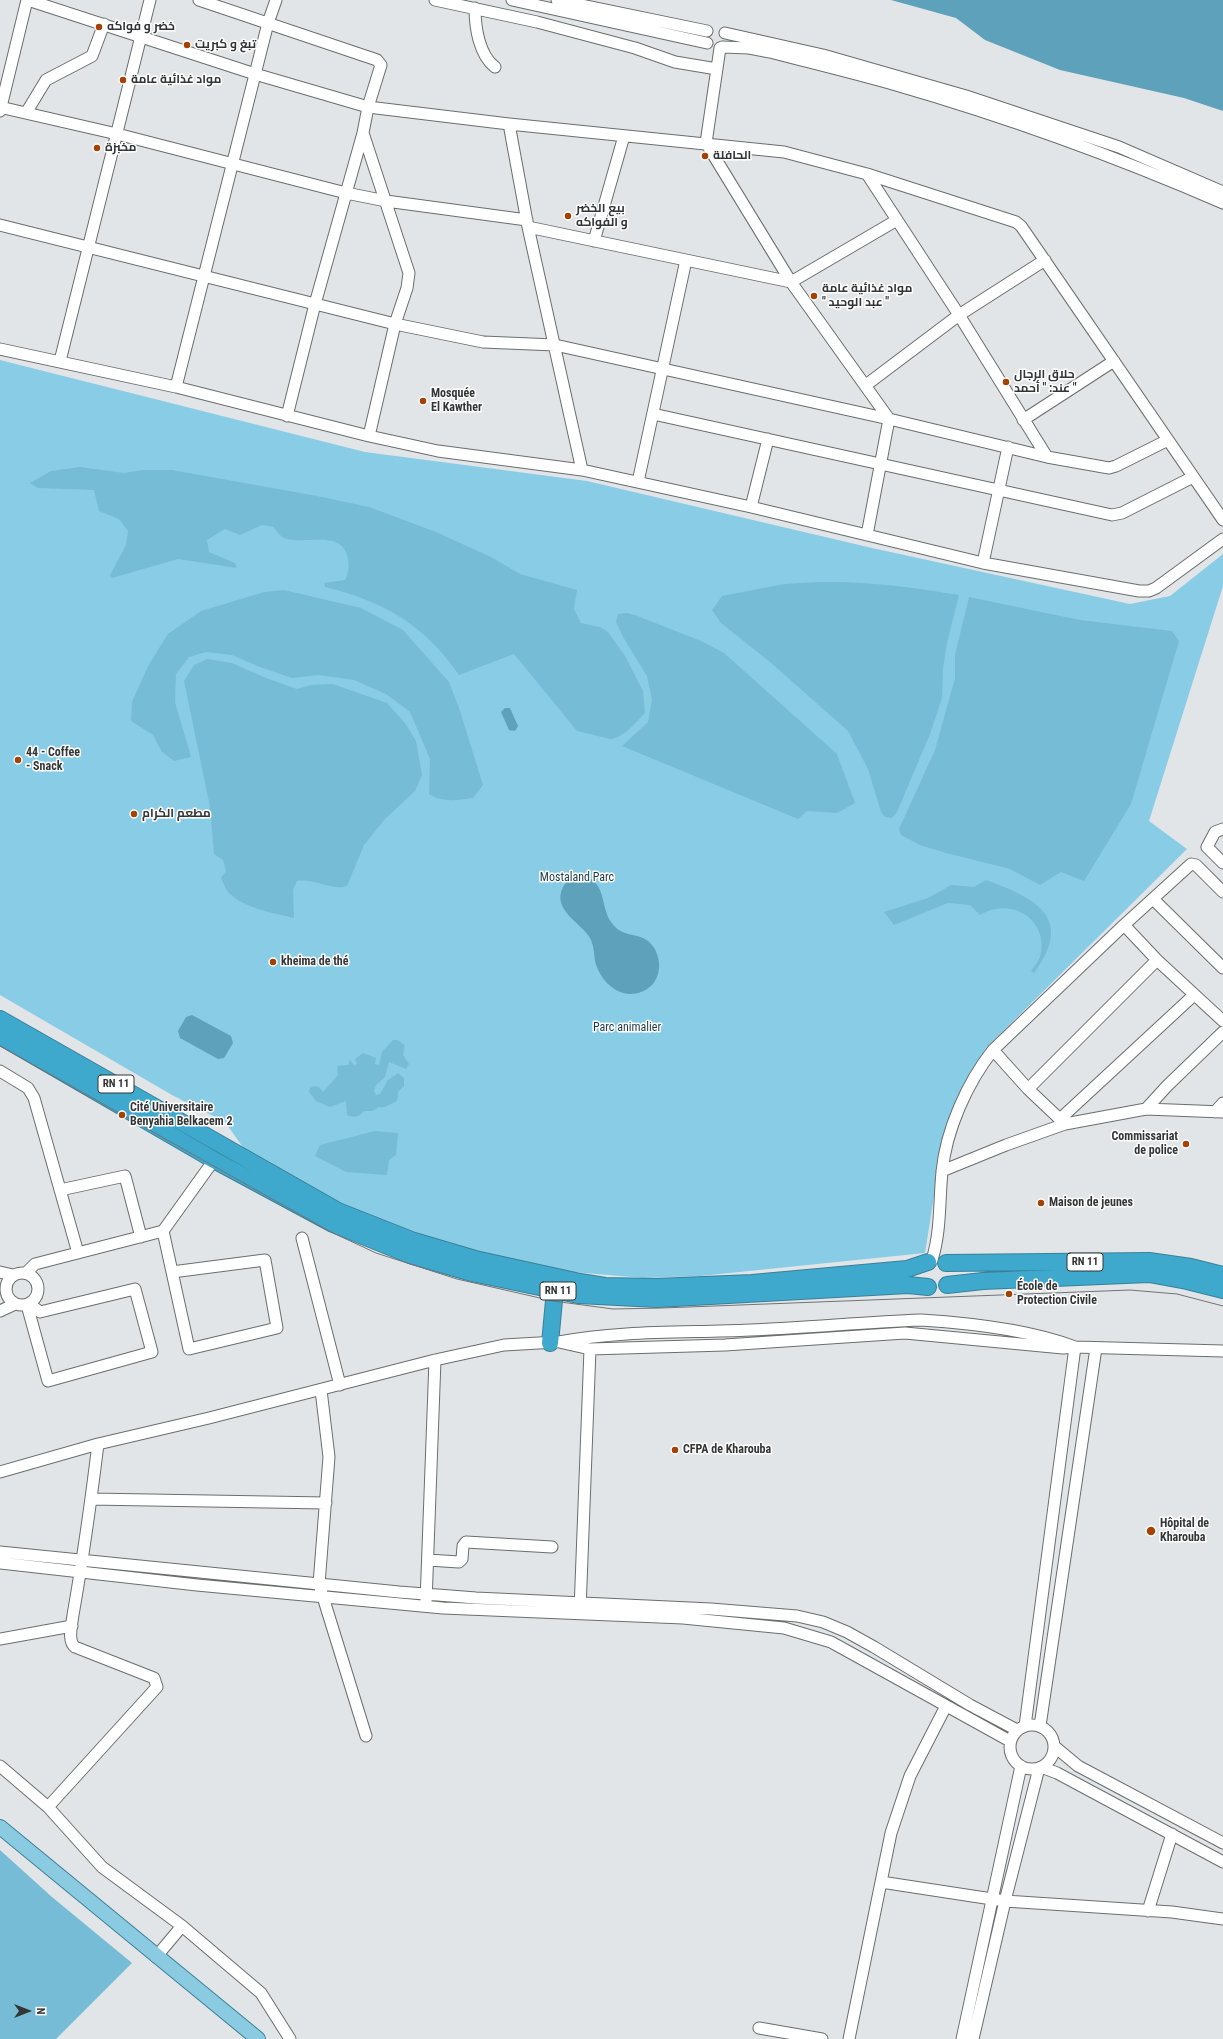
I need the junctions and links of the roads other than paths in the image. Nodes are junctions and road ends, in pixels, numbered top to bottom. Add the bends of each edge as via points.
1 (27, 0) edge
2 (150, 0) edge
3 (199, 0) edge
4 (276, 0) edge
5 (435, 0) edge
6 (512, 0) edge
7 (557, 0) edge
8 (475, 8) junction
9 (268, 23) junction
10 (104, 24) junction
11 (707, 31) junction
12 (725, 33) junction
13 (141, 36) junction
14 (706, 43) junction
15 (721, 47) junction
16 (495, 66) dead end
17 (717, 69) junction
18 (255, 74) junction
19 (368, 107) junction
20 (0, 109) edge
21 (26, 113) junction
22 (509, 124) junction
23 (363, 133) junction
24 (118, 134) junction
25 (624, 136) junction
26 (706, 143) junction
27 (234, 164) junction
28 (867, 174) junction
29 (1223, 192) edge
30 (346, 193) junction
31 (386, 201) junction
32 (1223, 203) edge
33 (897, 220) junction
34 (528, 224) junction
35 (0, 225) edge
36 (594, 241) junction
37 (90, 248) junction
38 (686, 260) junction
39 (1045, 260) junction
40 (205, 276) junction
41 (791, 282) junction
42 (315, 304) junction
43 (959, 315) junction
44 (395, 324) junction
45 (555, 345) junction
46 (0, 349) edge
47 (60, 361) junction
48 (1114, 361) junction
49 (661, 368) junction
50 (866, 385) junction
51 (176, 387) junction
52 (653, 414) junction
53 (287, 416) junction
54 (889, 419) junction
55 (1023, 420) junction
56 (369, 436) junction
57 (768, 439) junction
58 (1168, 440) junction
59 (1008, 447) junction
60 (1047, 456) junction
61 (882, 464) junction
62 (582, 470) junction
63 (1193, 477) junction
64 (638, 482) junction
65 (998, 491) junction
66 (751, 507) junction
67 (1223, 520) edge
68 (867, 535) junction
69 (1223, 539) edge
70 (983, 563) junction
71 (1223, 829) edge
72 (1223, 863) edge
73 (1223, 892) edge
74 (1153, 899) junction
75 (1124, 925) junction
76 (1157, 960) junction
77 (1223, 968) edge
78 (1194, 995) junction
79 (0, 1019) edge
80 (1223, 1021) edge
81 (1223, 1032) edge
82 (0, 1036) edge
83 (993, 1050) junction
84 (0, 1070) edge
85 (1028, 1089) junction
86 (1223, 1102) edge
87 (1146, 1109) junction
88 (1219, 1112) edge
89 (1063, 1122) junction
90 (214, 1160) junction
91 (942, 1171) junction
92 (60, 1190) junction
93 (163, 1231) junction
94 (141, 1237) junction
95 (302, 1238) dead end
96 (78, 1253) junction
97 (937, 1261) junction
98 (0, 1272) edge
99 (172, 1272) junction
100 (26, 1273) junction
101 (1223, 1274) edge
102 (13, 1275) junction
103 (947, 1285) junction
104 (928, 1287) junction
105 (555, 1290) junction
106 (1223, 1290) edge
107 (15, 1304) junction
108 (28, 1304) junction
109 (0, 1311) edge
110 (554, 1342) junction
111 (1076, 1347) junction
112 (1096, 1348) junction
113 (590, 1349) junction
114 (1223, 1351) edge
115 (435, 1360) junction
116 (340, 1385) junction
117 (321, 1390) junction
118 (98, 1444) junction
119 (0, 1472) edge
120 (91, 1500) junction
121 (326, 1503) junction
122 (1052, 1514) junction
123 (1070, 1518) junction
124 (552, 1546) dead end
125 (0, 1552) edge
126 (83, 1560) junction
127 (428, 1560) junction
128 (0, 1563) edge
129 (81, 1572) junction
130 (319, 1584) junction
131 (426, 1594) junction
132 (324, 1597) junction
133 (426, 1606) junction
134 (580, 1608) junction
135 (72, 1626) junction
136 (0, 1639) edge
137 (970, 1705) junction
138 (946, 1706) junction
139 (963, 1716) junction
140 (1040, 1726) junction
141 (1021, 1728) junction
142 (366, 1736) dead end
143 (1010, 1741) junction
144 (1054, 1746) junction
145 (0, 1766) edge
146 (1021, 1766) junction
147 (1040, 1767) junction
148 (48, 1807) junction
149 (0, 1827) edge
150 (1172, 1834) junction
151 (1223, 1843) edge
152 (1223, 1862) edge
153 (881, 1882) junction
154 (991, 1899) junction
155 (1005, 1900) junction
156 (1148, 1911) junction
157 (1223, 1919) edge
158 (182, 1926) junction
159 (156, 1957) junction
160 (759, 2028) dead end
161 (258, 2039) edge
162 (290, 2039) edge
163 (822, 2039) edge
164 (849, 2039) edge
165 (962, 2039) edge
166 (973, 2039) edge

1 - 10 street
1 - 20 street
2 - 13 street
3 - 9 street
4 - 9 street
5 - 8 street
6 - 14 street
7 - 11 street
8 - 16 street via 479,37 489,61
8 - 17 street via 586,34 675,62
9 - 18 street
9 - 19 street via 380,62
10 - 13 street
10 - 21 street via 92,56 46,80
11 - 12 street via 717,27
11 - 14 street
12 - 15 street via 727,40
12 - 29 street via 823,55 966,96 1119,147
13 - 18 street
13 - 24 street
14 - 15 street via 713,48
15 - 17 street
15 - 32 street via 770,52 958,104 1139,168
17 - 26 street
18 - 19 street
18 - 27 street
19 - 22 street
19 - 23 street
20 - 21 street
21 - 24 street
22 - 25 street
22 - 34 street
23 - 30 street
23 - 31 street
24 - 27 street
24 - 37 street
25 - 26 street
25 - 36 street
26 - 28 street via 784,152
26 - 41 street
27 - 30 street
27 - 40 street
28 - 33 street
28 - 39 street via 1016,222
30 - 31 street
30 - 42 street
31 - 34 street
31 - 44 street via 409,273 407,288
33 - 41 street
33 - 43 street
34 - 36 street
34 - 45 street
35 - 37 street
36 - 38 street
37 - 40 street
37 - 47 street
38 - 41 street
38 - 49 street
39 - 43 street
39 - 48 street
40 - 42 street
40 - 51 street
41 - 50 street
42 - 44 street
42 - 53 street
43 - 50 street
43 - 55 street
44 - 45 street via 483,342
44 - 56 street
45 - 49 street
45 - 62 street
46 - 47 street
47 - 51 street
48 - 55 street
48 - 58 street
49 - 52 street
49 - 54 street
50 - 54 street
51 - 53 street
52 - 57 street
52 - 64 street
53 - 56 street
54 - 59 street
54 - 61 street
55 - 60 street
56 - 62 street via 438,451
57 - 61 street
57 - 66 street
58 - 60 street via 1109,468
58 - 63 street
59 - 60 street
59 - 65 street
61 - 65 street
61 - 68 street
62 - 64 street
63 - 65 street via 1122,513 1112,515
63 - 67 street
64 - 66 street
65 - 70 street
66 - 68 street
68 - 70 street
69 - 70 street via 1156,588 1139,591
71 - 72 street via 1215,832 1207,847
73 - 74 street via 1196,865 1191,864
74 - 75 street
74 - 77 street
75 - 76 street
75 - 83 street
76 - 78 street
76 - 85 street
78 - 80 street
78 - 89 street
79 - 97 highway, RN 11 via 338,1212 414,1241 475,1258 580,1282 605,1286 656,1287 906,1269
81 - 87 street
82 - 90 highway, RN 11
83 - 85 street
83 - 91 street via 961,1102
84 - 92 street via 28,1088 34,1098
85 - 89 street
86 - 88 street
87 - 88 street
87 - 89 street
89 - 91 street
90 - 93 street
90 - 105 highway, RN 11 via 333,1224 410,1255
91 - 97 street
92 - 94 street via 124,1176
92 - 96 street
93 - 94 street
93 - 99 street
94 - 96 street
95 - 116 street
96 - 100 street via 35,1264
97 - 101 highway, RN 11 via 1149,1261
97 - 103 highway via 951,1271
97 - 104 highway via 922,1270 922,1279
98 - 102 street
99 - 99 street via 189,1348 277,1328 265,1260
100 - 102 street
100 - 108 street via 34,1277 38,1286 37,1296
102 - 107 street via 6,1290 10,1300
103 - 104 highway via 938,1289
103 - 106 highway, RN 11 via 983,1281 1148,1274
104 - 105 highway, RN 11 via 908,1285 657,1300 578,1295
105 - 110 highway
107 - 108 street
107 - 109 street
108 - 108 street via 48,1381 152,1352 136,1289 40,1312
110 - 111 street via 590,1336 764,1330 921,1320 959,1323 1055,1339
110 - 113 street
110 - 115 street via 504,1345
111 - 112 street
111 - 113 street via 1063,1348 905,1333 725,1345
111 - 122 street
112 - 114 street
112 - 123 street
113 - 134 street
115 - 116 street
115 - 127 street
116 - 117 street
117 - 118 street
117 - 121 street via 329,1457
118 - 119 street
118 - 120 street
120 - 121 street
120 - 126 street
121 - 130 street
122 - 123 street
122 - 141 street
123 - 140 street
124 - 127 street via 466,1542 459,1562
125 - 126 street
126 - 129 street
126 - 130 street
127 - 131 street
128 - 129 street
129 - 132 street
129 - 135 street
130 - 131 street
130 - 132 street
131 - 133 street
131 - 134 street
132 - 133 street
132 - 142 street
133 - 134 street
134 - 137 street via 768,1613 823,1622 874,1647
134 - 138 street via 791,1629 831,1642
135 - 136 street
135 - 148 street via 71,1642 75,1647 154,1678 157,1687
137 - 139 street
137 - 141 street
138 - 139 street
138 - 153 street via 910,1776 891,1833
139 - 143 street
140 - 141 street
140 - 144 street via 1051,1735
141 - 143 street
143 - 146 street via 1011,1755
144 - 147 street via 1051,1757
144 - 151 street via 1078,1766
145 - 148 street
146 - 147 street
146 - 154 street
147 - 150 street via 1057,1773
147 - 155 street
148 - 158 street via 102,1867
149 - 159 main road
150 - 152 street
150 - 156 street
153 - 154 street
153 - 164 street
154 - 155 street
154 - 165 street
155 - 156 street
155 - 166 street
156 - 157 street
158 - 159 street
158 - 162 street via 261,1993
159 - 161 main road
160 - 163 street

